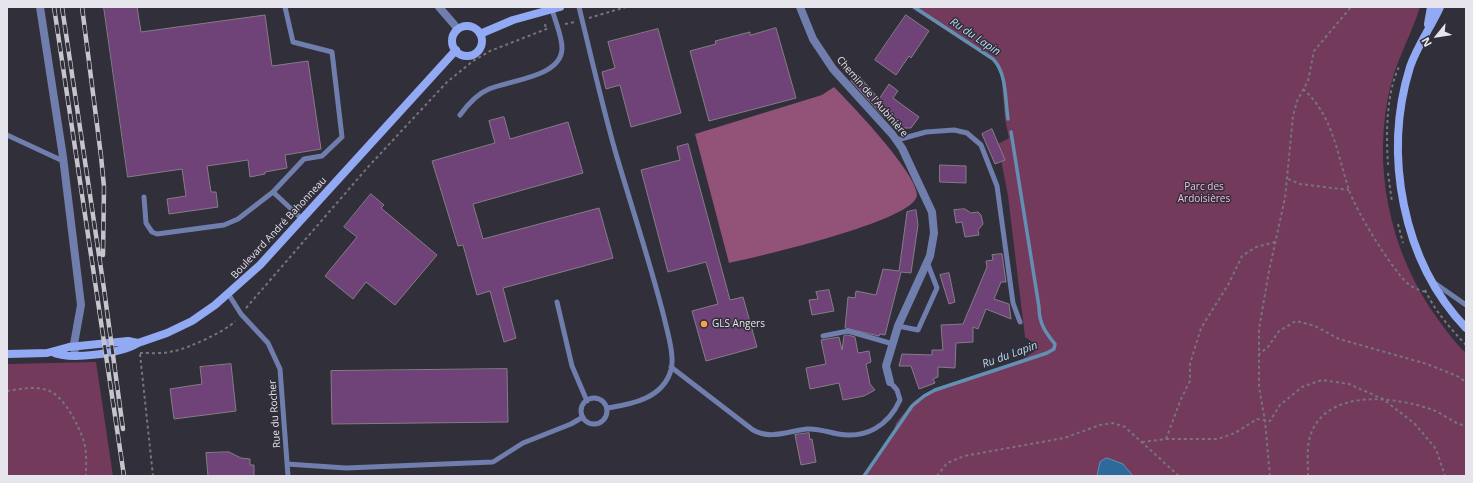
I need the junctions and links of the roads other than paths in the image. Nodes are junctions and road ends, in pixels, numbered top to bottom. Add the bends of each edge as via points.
1 (40, 7) edge
2 (285, 7) edge
3 (439, 7) edge
4 (560, 7) edge
5 (579, 7) edge
6 (800, 7) edge
7 (1431, 7) edge
8 (1440, 7) edge
9 (552, 9) junction
10 (458, 29) junction
11 (1427, 33) junction
12 (480, 34) junction
13 (456, 50) junction
14 (460, 115) dead end
15 (7, 135) edge
16 (897, 140) junction
17 (63, 161) junction
18 (273, 192) junction
19 (144, 197) dead end
20 (302, 219) junction
21 (927, 262) junction
22 (1433, 282) junction
23 (229, 295) junction
24 (557, 302) dead end
25 (1466, 305) edge
26 (1020, 322) dead end
27 (898, 326) junction
28 (1466, 328) edge
29 (823, 336) dead end
30 (893, 344) junction
31 (75, 351) junction
32 (7, 354) edge
33 (671, 367) junction
34 (890, 382) joint
35 (587, 400) junction
36 (608, 408) junction
37 (582, 417) junction
38 (287, 464) junction
39 (288, 476) edge

1 - 17 street
2 - 18 lane via 293,42 332,52 342,137 322,156 304,159
3 - 10 street
4 - 9 street
5 - 33 lane via 616,153 657,288 670,343
6 - 16 street, Chemin de l'Aubinière via 813,39 833,69
7 - 11 street
8 - 11 street
9 - 12 street via 498,25
9 - 14 lane via 562,47 559,58 551,68 482,93 466,106
10 - 12 street via 474,27
10 - 13 street via 452,39
11 - 22 street via 1411,65 1406,82 1399,116 1397,158 1411,231 1421,260
12 - 13 street via 482,42 477,53 466,56
13 - 20 street, Boulevard André Bahonneau
15 - 17 lane
16 - 21 street, Chemin de l'Aubinière via 907,155 932,212 934,233
16 - 26 lane via 926,132 954,130 967,133 981,145 997,186 1013,303
17 - 31 street via 81,305
18 - 19 lane via 238,218 224,225 157,234 148,228
18 - 20 lane
20 - 23 street, Boulevard André Bahonneau
21 - 27 street, Chemin de l'Aubinière
21 - 27 lane via 937,288 918,330
22 - 25 lane
22 - 28 street
23 - 31 street, Boulevard André Bahonneau via 188,324 138,343 128,341
23 - 38 lane, Rue du Rocher via 241,314 268,343 280,368
24 - 35 lane via 572,366
27 - 30 street, Chemin de l'Aubinière
29 - 30 lane via 848,331
30 - 34 street, Chemin de l'Aubinière via 886,366
31 - 32 street, Boulevard André Bahonneau via 62,348 52,352
33 - 34 lane via 753,430 769,436 814,429 849,435 868,432 888,420 900,400 897,390
33 - 36 lane via 663,385 647,399
35 - 36 lane via 600,399
35 - 37 lane via 581,407
36 - 37 lane via 606,416 594,425
37 - 38 lane via 523,443 493,462 346,468
38 - 39 lane, Rue du Rocher

